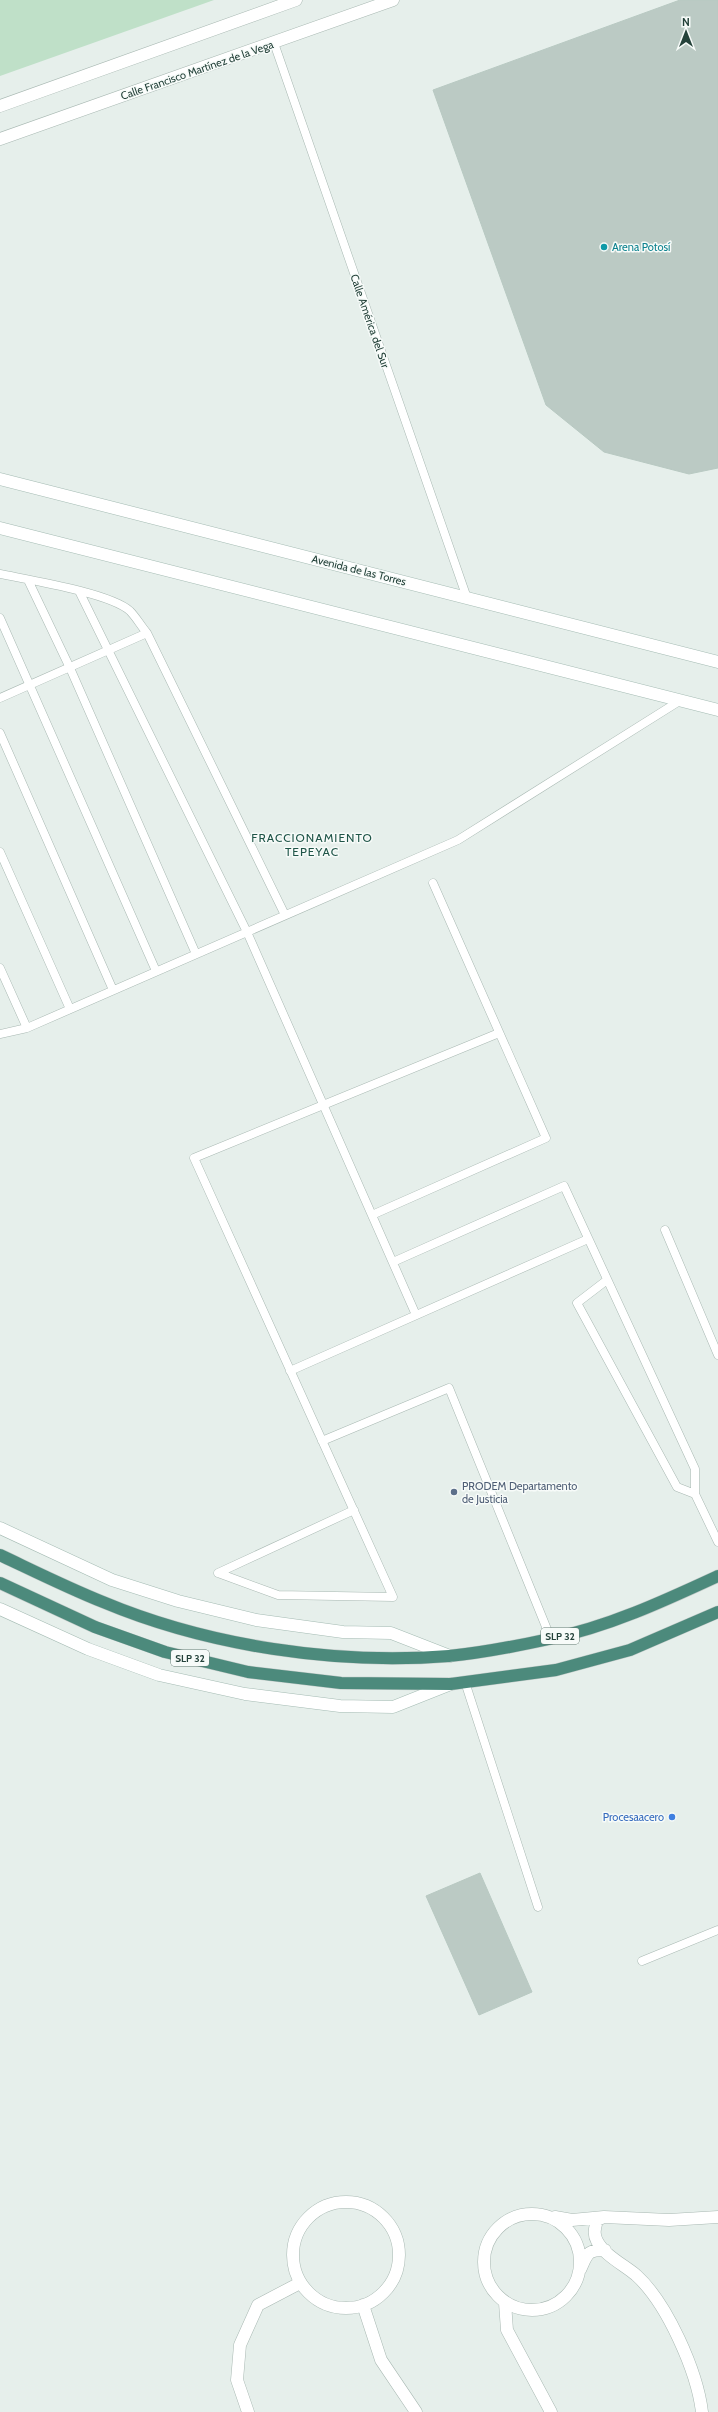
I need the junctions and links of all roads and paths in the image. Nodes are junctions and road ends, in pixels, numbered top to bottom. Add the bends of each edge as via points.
1 (296, 0) edge
2 (393, 0) edge
3 (274, 43) junction
4 (0, 106) edge
5 (0, 139) edge
6 (0, 479) edge
7 (0, 528) edge
8 (0, 574) edge
9 (28, 580) junction
10 (79, 591) junction
11 (466, 598) junction
12 (0, 618) edge
13 (147, 633) junction
14 (108, 651) junction
15 (718, 662) edge
16 (70, 668) junction
17 (30, 685) junction
18 (0, 698) edge
19 (681, 700) junction
20 (718, 710) edge
21 (0, 733) edge
22 (0, 852) edge
23 (433, 883) dead end
24 (285, 915) junction
25 (247, 932) junction
26 (196, 954) junction
27 (0, 968) edge
28 (156, 971) junction
29 (113, 990) junction
30 (70, 1009) junction
31 (27, 1028) junction
32 (499, 1033) junction
33 (0, 1034) edge
34 (323, 1105) junction
35 (372, 1215) junction
36 (665, 1230) dead end
37 (588, 1239) junction
38 (393, 1262) junction
39 (608, 1280) junction
40 (416, 1315) junction
41 (718, 1355) edge
42 (290, 1371) junction
43 (322, 1441) junction
44 (695, 1494) junction
45 (354, 1510) junction
46 (0, 1528) edge
47 (718, 1542) edge
48 (0, 1555) edge
49 (718, 1576) edge
50 (0, 1583) edge
51 (0, 1609) edge
52 (718, 1612) edge
53 (551, 1639) junction
54 (450, 1656) junction
55 (465, 1682) junction
56 (451, 1684) junction
57 (538, 1907) dead end
58 (718, 1930) edge
59 (642, 1961) dead end
60 (550, 2217) junction
61 (604, 2217) junction
62 (718, 2217) edge
63 (605, 2250) junction
64 (579, 2273) junction
65 (300, 2283) junction
66 (505, 2303) junction
67 (363, 2305) junction
68 (248, 2412) edge
69 (416, 2412) edge
70 (551, 2412) edge
71 (702, 2412) edge

1 - 4 main road
2 - 3 main road, Calle Francisco Martínez de la Vega
3 - 5 main road, Calle Francisco Martínez de la Vega
3 - 11 lane, Calle América del Sur
6 - 11 main road, Avenida de las Torres
7 - 19 main road
8 - 9 lane
9 - 10 lane
9 - 16 lane
10 - 13 lane via 130,611
10 - 14 lane
11 - 15 main road, Avenida de las Torres
12 - 17 lane
13 - 14 lane
13 - 24 lane
14 - 16 lane
14 - 25 lane
16 - 17 lane
16 - 26 lane
17 - 18 lane
17 - 28 lane
19 - 20 main road
19 - 24 lane via 458,840
21 - 29 lane
22 - 30 lane
23 - 32 lane
24 - 25 lane
25 - 26 lane
25 - 34 lane
26 - 28 lane
27 - 31 lane
28 - 29 lane
29 - 30 lane
30 - 31 lane
31 - 33 lane
32 - 34 lane
32 - 35 lane via 546,1138
34 - 35 lane
34 - 42 lane via 194,1158
35 - 38 lane
36 - 41 lane
37 - 38 lane via 564,1186
37 - 39 lane
37 - 40 lane
38 - 40 lane
39 - 44 lane via 695,1469
39 - 44 lane via 577,1302 677,1487
40 - 42 lane
42 - 43 lane
43 - 45 lane
43 - 53 lane via 449,1388
44 - 47 lane
45 - 45 lane via 393,1597 278,1595 218,1573
46 - 54 main road via 112,1580 178,1601 256,1620 343,1632 391,1633
48 - 54 highway, SLP 32 via 104,1603 172,1626 252,1646 342,1656
49 - 53 highway, SLP 32 via 627,1615
50 - 56 highway, SLP 32 via 95,1627 165,1652 248,1672 341,1683
51 - 56 main road via 88,1649 159,1675 245,1694 340,1706 393,1707
52 - 55 highway, SLP 32 via 630,1650 556,1670
53 - 54 highway, SLP 32
55 - 56 highway, SLP 32
55 - 57 lane
58 - 59 lane
60 - 61 main road via 572,2220
60 - 64 main road via 568,2228 574,2238 579,2250
60 - 66 main road via 526,2214 504,2222 488,2239 483,2262 488,2284
61 - 62 main road via 669,2220
61 - 63 main road via 597,2220 594,2229 597,2242
63 - 64 main road via 594,2250 588,2254
63 - 71 main road via 637,2276 659,2304 689,2361
64 - 66 main road via 569,2294 550,2307 527,2310
65 - 67 main road via 324,2304 345,2308
65 - 67 main road via 293,2260 293,2249 304,2222 328,2205 340,2202 363,2205 379,2214 391,2227 396,2238 398,2261 390,2283 378,2296
65 - 68 main road via 258,2305 240,2345 237,2380
66 - 70 main road via 506,2330
67 - 69 main road via 381,2360

